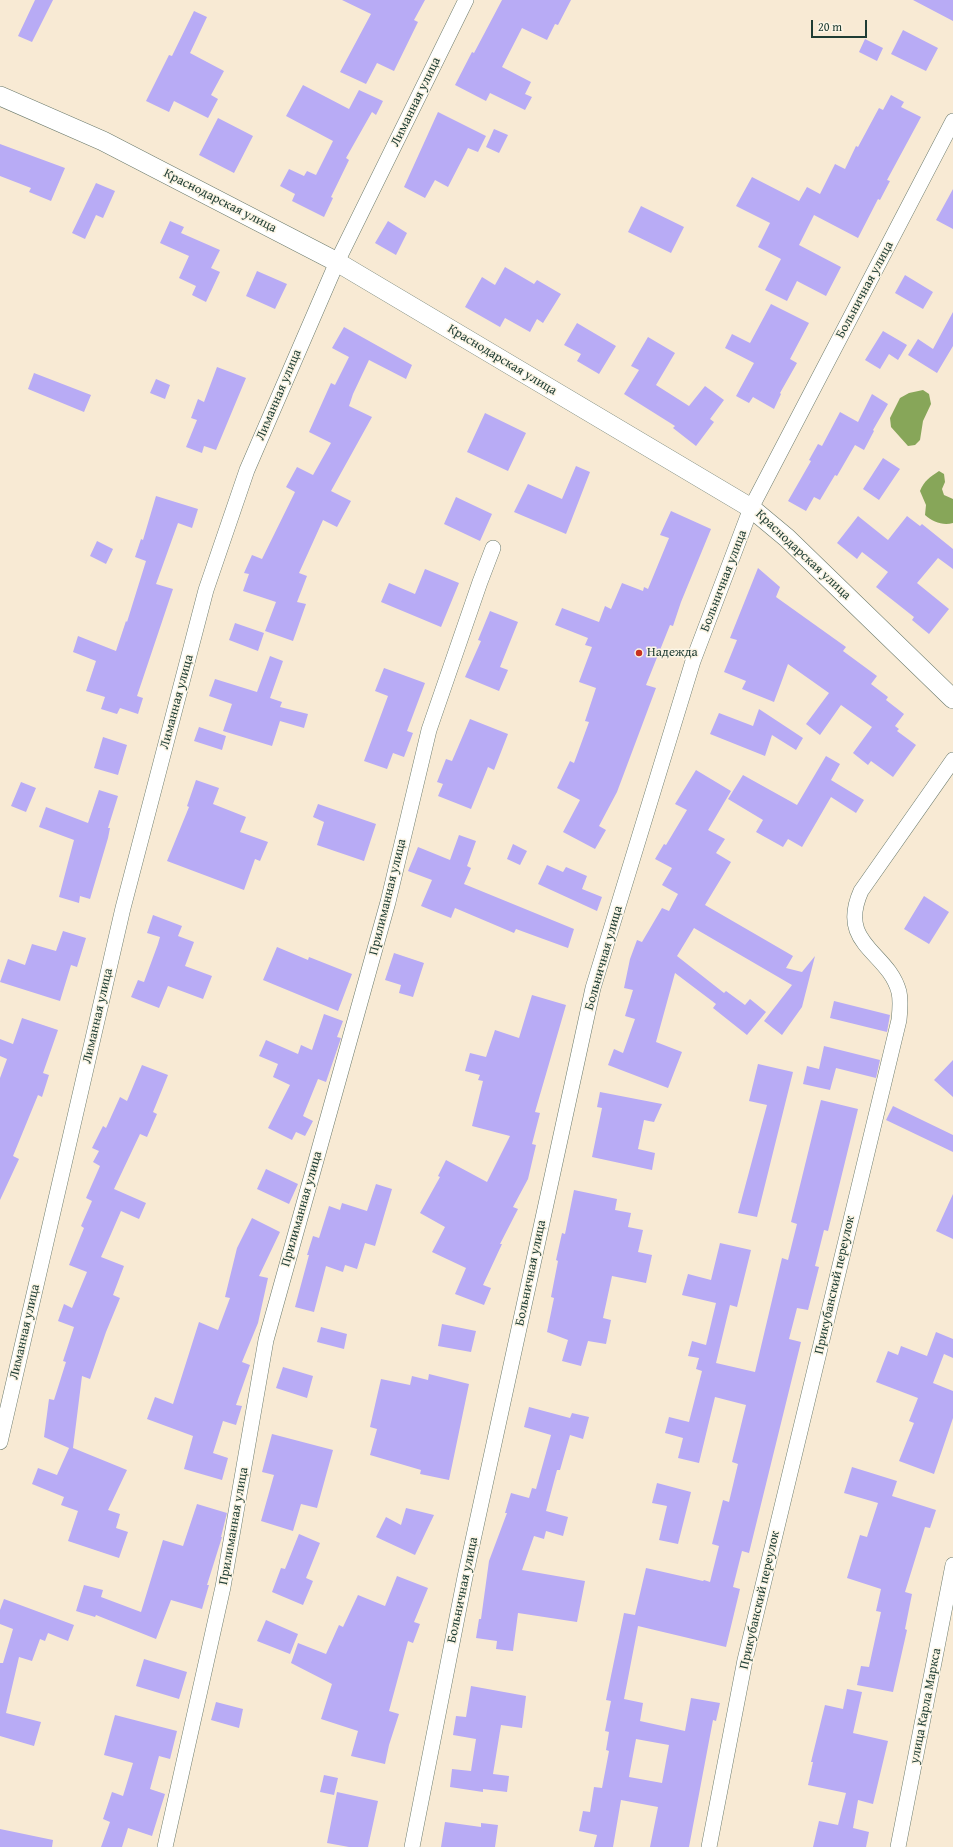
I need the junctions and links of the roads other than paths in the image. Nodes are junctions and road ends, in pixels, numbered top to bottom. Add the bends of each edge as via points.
1 (466, 0) edge
2 (0, 96) edge
3 (953, 121) edge
4 (337, 262) junction
5 (751, 508) junction
6 (493, 548) dead end
7 (953, 699) edge
8 (953, 760) edge
9 (0, 1442) edge
10 (953, 1565) edge
11 (166, 1847) edge
12 (412, 1847) edge
13 (709, 1847) edge
14 (898, 1847) edge

1 - 4 street, Лиманная улица
2 - 4 street, Краснодарская улица via 104,141
3 - 5 street, Больничная улица
4 - 5 street, Краснодарская улица
4 - 9 street, Лиманная улица via 247,470 206,590 123,908
5 - 7 street, Краснодарская улица via 787,538
5 - 12 street, Больничная улица via 693,661 593,988 465,1577
6 - 11 street, Прилиманная улица via 429,730 388,902 266,1340 223,1587
8 - 13 street, Прикубанский переулок via 861,891 856,905 855,921 862,942 888,972 899,992 899,1020 745,1660
10 - 14 street, улица Карла Маркса

